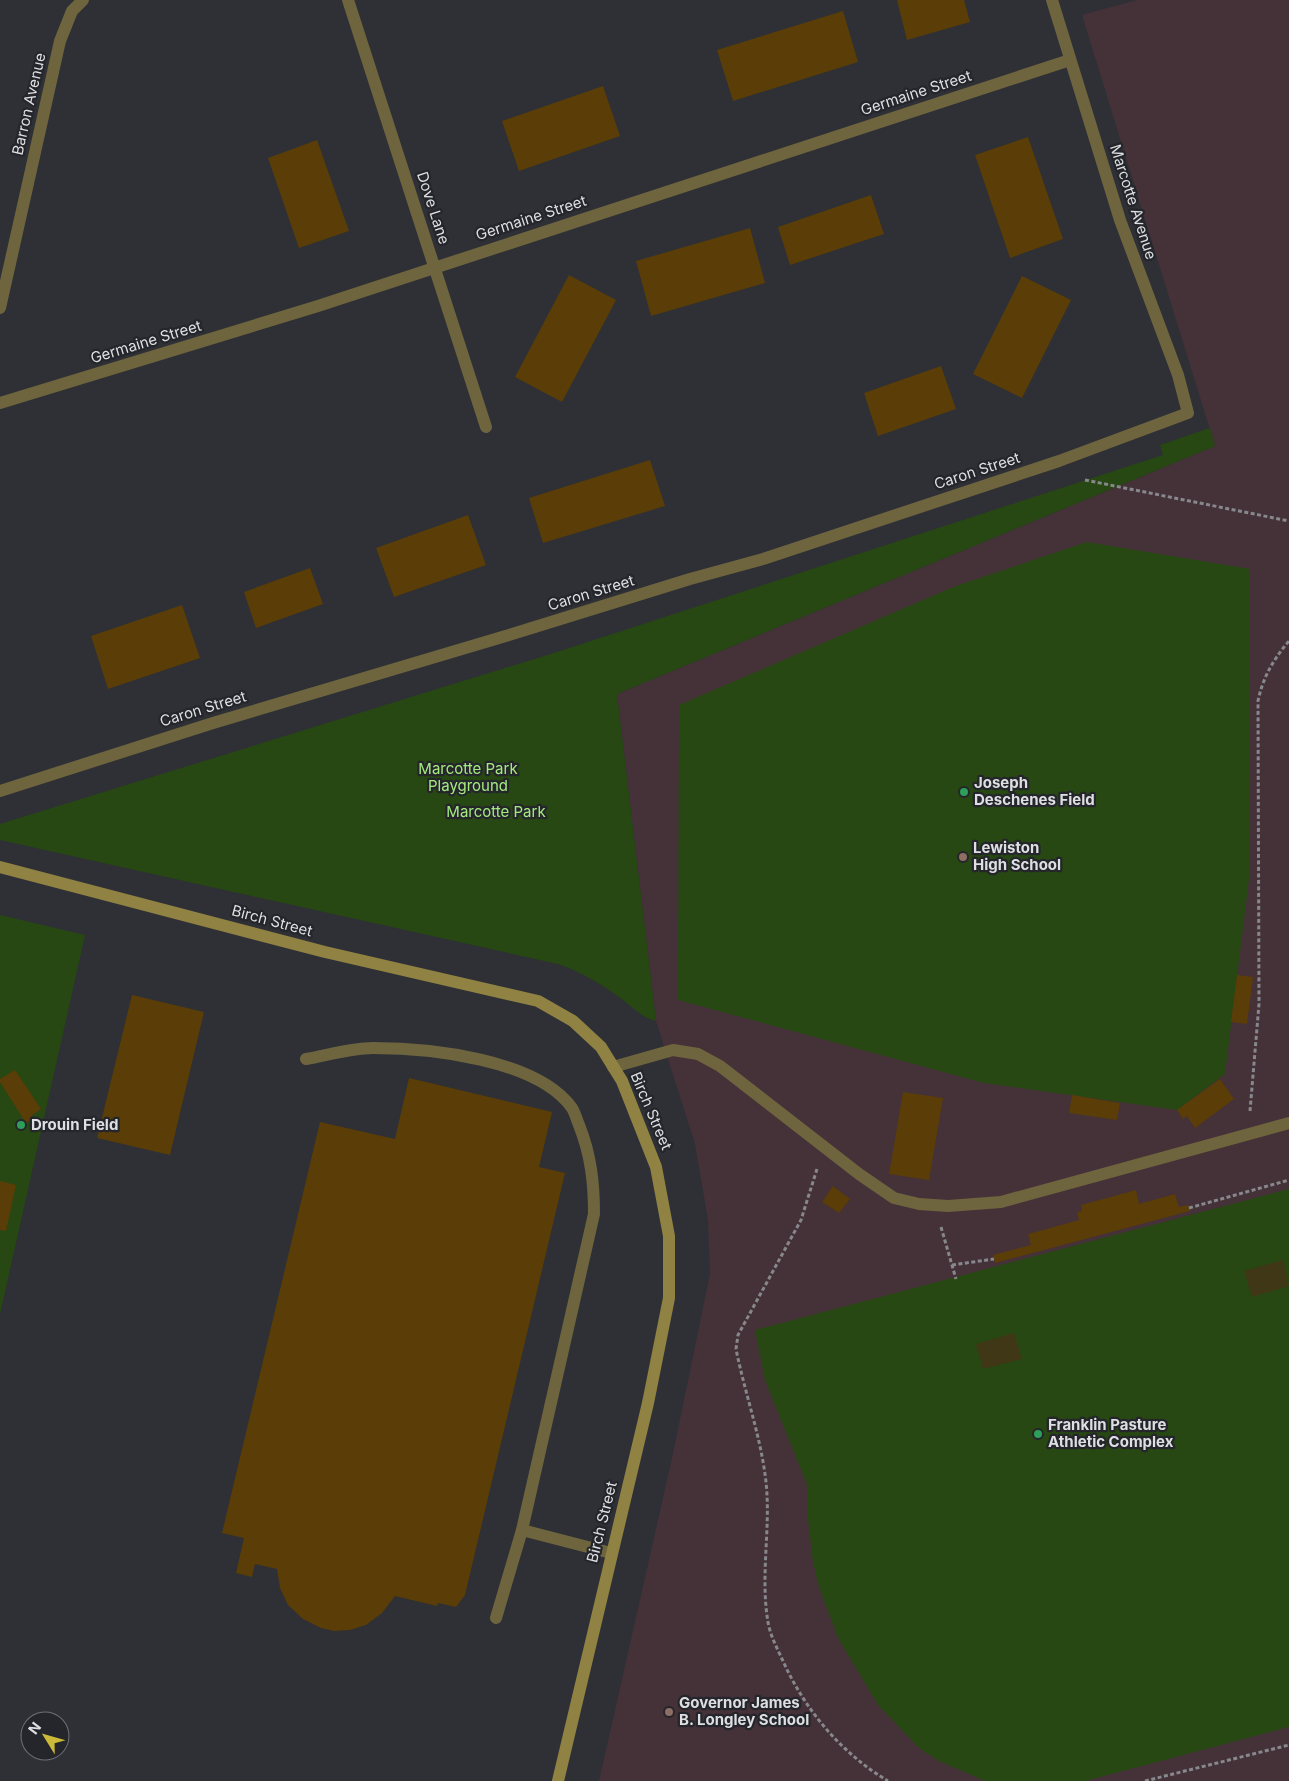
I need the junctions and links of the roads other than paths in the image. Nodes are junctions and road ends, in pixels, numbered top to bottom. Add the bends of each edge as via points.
1 (83, 0) edge
2 (348, 0) edge
3 (1052, 0) edge
4 (1070, 60) junction
5 (434, 266) junction
6 (0, 308) edge
7 (0, 403) edge
8 (1188, 413) joint
9 (486, 427) dead end
10 (0, 791) edge
11 (0, 867) edge
12 (306, 1059) dead end
13 (613, 1067) junction
14 (1289, 1123) edge
15 (522, 1530) junction
16 (611, 1553) junction
17 (496, 1618) dead end
18 (558, 1781) edge

1 - 6 street, Barron Avenue via 72,11 60,41
2 - 5 street, Dove Lane
3 - 4 street, Marcotte Avenue
4 - 5 street, Germaine Street
4 - 8 street, Marcotte Avenue via 1120,220 1178,375
5 - 7 street, Germaine Street via 318,306
5 - 9 street, Dove Lane
8 - 10 street, Caron Street via 1059,461 763,559 213,723
11 - 13 street, Birch Street via 325,952 538,1001 572,1021 601,1047
12 - 15 street via 372,1048 444,1052 512,1067 550,1087 572,1108 586,1143 594,1180 594,1214
13 - 14 street via 674,1050 698,1054 720,1066 894,1198 918,1204 1001,1202
13 - 16 street, Birch Street via 622,1080 656,1167 669,1236 669,1298
15 - 16 street
15 - 17 street
16 - 18 street, Birch Street

